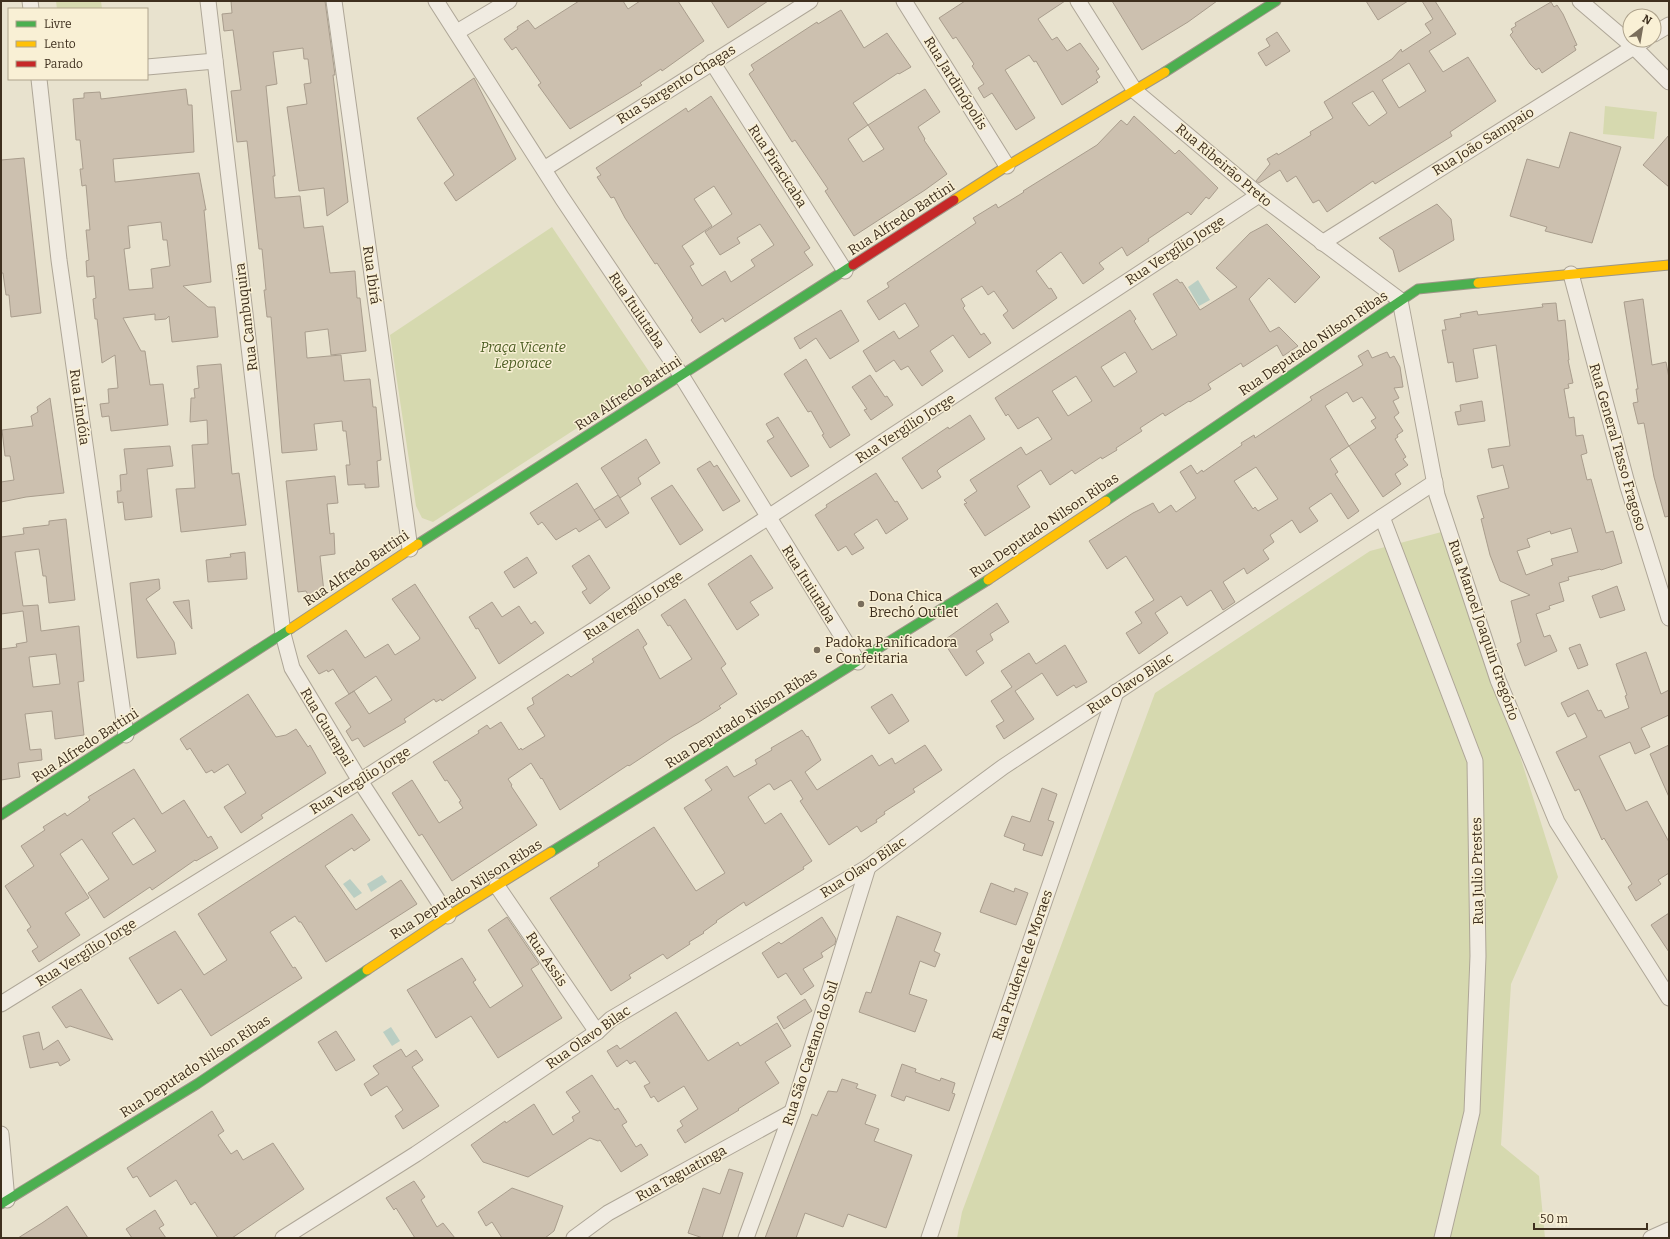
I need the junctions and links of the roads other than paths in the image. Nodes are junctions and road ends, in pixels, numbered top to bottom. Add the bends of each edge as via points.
1 (208, 1) edge
2 (334, 1) edge
3 (436, 1) edge
4 (509, 1) edge
5 (810, 1) edge
6 (904, 1) edge
7 (1078, 1) edge
8 (1580, 1) edge
9 (1267, 4) edge
10 (1622, 31) edge
11 (457, 32) junction
12 (1631, 48) edge
13 (1643, 48) edge
14 (215, 61) junction
15 (712, 62) junction
16 (148, 68) edge
17 (39, 80) edge
18 (1669, 82) edge
19 (1136, 91) junction
20 (1007, 166) junction
21 (544, 169) junction
22 (1259, 195) junction
23 (1322, 243) junction
24 (1669, 265) edge
25 (845, 271) junction
26 (1571, 274) junction
27 (1400, 300) junction
28 (681, 375) junction
29 (1435, 482) junction
30 (1382, 517) junction
31 (767, 518) junction
32 (410, 549) junction
33 (1669, 618) edge
34 (283, 634) junction
35 (858, 662) junction
36 (1116, 692) junction
37 (126, 735) junction
38 (360, 781) junction
39 (1, 815) edge
40 (868, 867) junction
41 (497, 886) junction
42 (448, 916) junction
43 (1669, 998) edge
44 (1, 1004) edge
45 (597, 1032) junction
46 (792, 1112) junction
47 (1, 1134) edge
48 (4, 1202) edge
49 (576, 1237) edge
50 (283, 1238) edge
51 (746, 1238) edge
52 (929, 1238) edge
53 (1442, 1238) edge

1 - 14 street, Rua Cambuquira
2 - 32 street, Rua Ibirá
3 - 11 street, Rua Ituiutaba
4 - 11 street
5 - 15 street, Rua Sargento Chagas
6 - 20 street, Rua Jardinópolis
7 - 19 street, Rua Ribeirão Preto
8 - 10 street
9 - 19 street, Rua Alfredo Battini
11 - 21 street, Rua Ituiutaba
12 - 23 street, Rua João Sampaio
13 - 18 street
14 - 16 street
14 - 34 street, Rua Cambuquira
15 - 21 street, Rua Sargento Chagas
15 - 25 street, Rua Piracicaba
17 - 37 street, Rua Lindóia via 59,260
19 - 20 street, Rua Alfredo Battini
19 - 22 street, Rua Ribeirão Preto
20 - 25 street, Rua Alfredo Battini
21 - 28 street, Rua Ituiutaba
22 - 23 street, Rua Ribeirão Preto
22 - 31 street, Rua Vergílio Jorge
23 - 27 street, Rua Ribeirão Preto
24 - 26 street, Rua Deputado Nilson Ribas
25 - 28 street, Rua Alfredo Battini
26 - 27 street, Rua Deputado Nilson Ribas via 1418,289
26 - 33 street, Rua General Tasso Fragoso via 1628,487
27 - 29 street, Rua Manoel Joaquin Gregório
27 - 35 street, Rua Deputado Nilson Ribas via 1036,548
28 - 31 street, Rua Ituiutaba
28 - 32 street, Rua Alfredo Battini
29 - 30 street, Rua Olavo Bilac
29 - 43 street, Rua Manoel Joaquin Gregório via 1437,495 1498,680 1557,822
30 - 36 street, Rua Olavo Bilac
30 - 53 street, Rua Julio Prestes via 1475,762 1478,956 1472,1112
31 - 35 street, Rua Ituiutaba
31 - 38 street, Rua Vergílio Jorge
32 - 34 street, Rua Alfredo Battini
34 - 37 street, Rua Alfredo Battini
34 - 38 street, Rua Guarapai via 292,668
35 - 41 street, Rua Deputado Nilson Ribas
36 - 40 street, Rua Olavo Bilac via 1003,767
36 - 52 street, Rua Prudente de Moraes
37 - 39 street, Rua Alfredo Battini
38 - 42 street, Rua Guarapai
38 - 44 street, Rua Vergílio Jorge
40 - 45 street, Rua Olavo Bilac via 611,1019
40 - 46 street, Rua São Caetano do Sul
41 - 42 street, Rua Deputado Nilson Ribas
41 - 45 street, Rua Assis
42 - 48 street, Rua Deputado Nilson Ribas via 197,1084
45 - 50 street, Rua Olavo Bilac via 416,1154
46 - 49 street, Rua Taguatinga via 608,1213
46 - 51 street, Rua São Caetano do Sul
47 - 48 street

